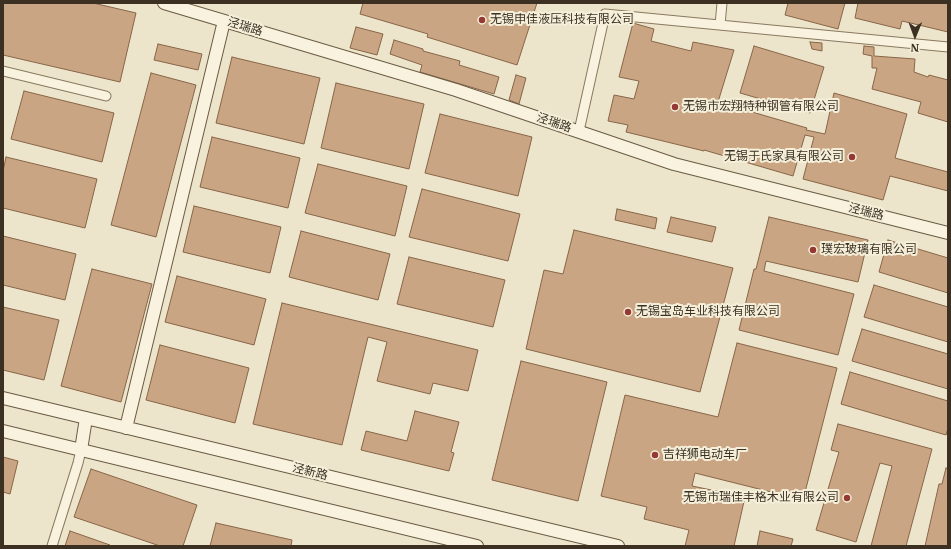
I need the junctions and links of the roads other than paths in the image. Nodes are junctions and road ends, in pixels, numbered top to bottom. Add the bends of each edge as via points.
1 (164, 3) edge
2 (722, 3) edge
3 (224, 21) junction
4 (720, 25) junction
5 (948, 47) edge
6 (3, 71) edge
7 (106, 96) dead end
8 (579, 132) junction
9 (948, 233) edge
10 (3, 398) edge
11 (86, 418) junction
12 (126, 428) junction
13 (3, 431) edge
14 (81, 450) junction
15 (52, 546) edge
16 (477, 546) edge
17 (618, 546) edge

1 - 3 street, 泾瑞路
2 - 4 street
3 - 8 street, 泾瑞路 via 456,90
3 - 12 street
4 - 5 street
4 - 8 street via 605,14
6 - 7 street
8 - 9 street, 泾瑞路 via 674,164
10 - 11 street, 泾新路
11 - 12 street, 泾新路
11 - 14 street
12 - 17 street, 泾新路
13 - 14 street
14 - 15 street
14 - 16 street

